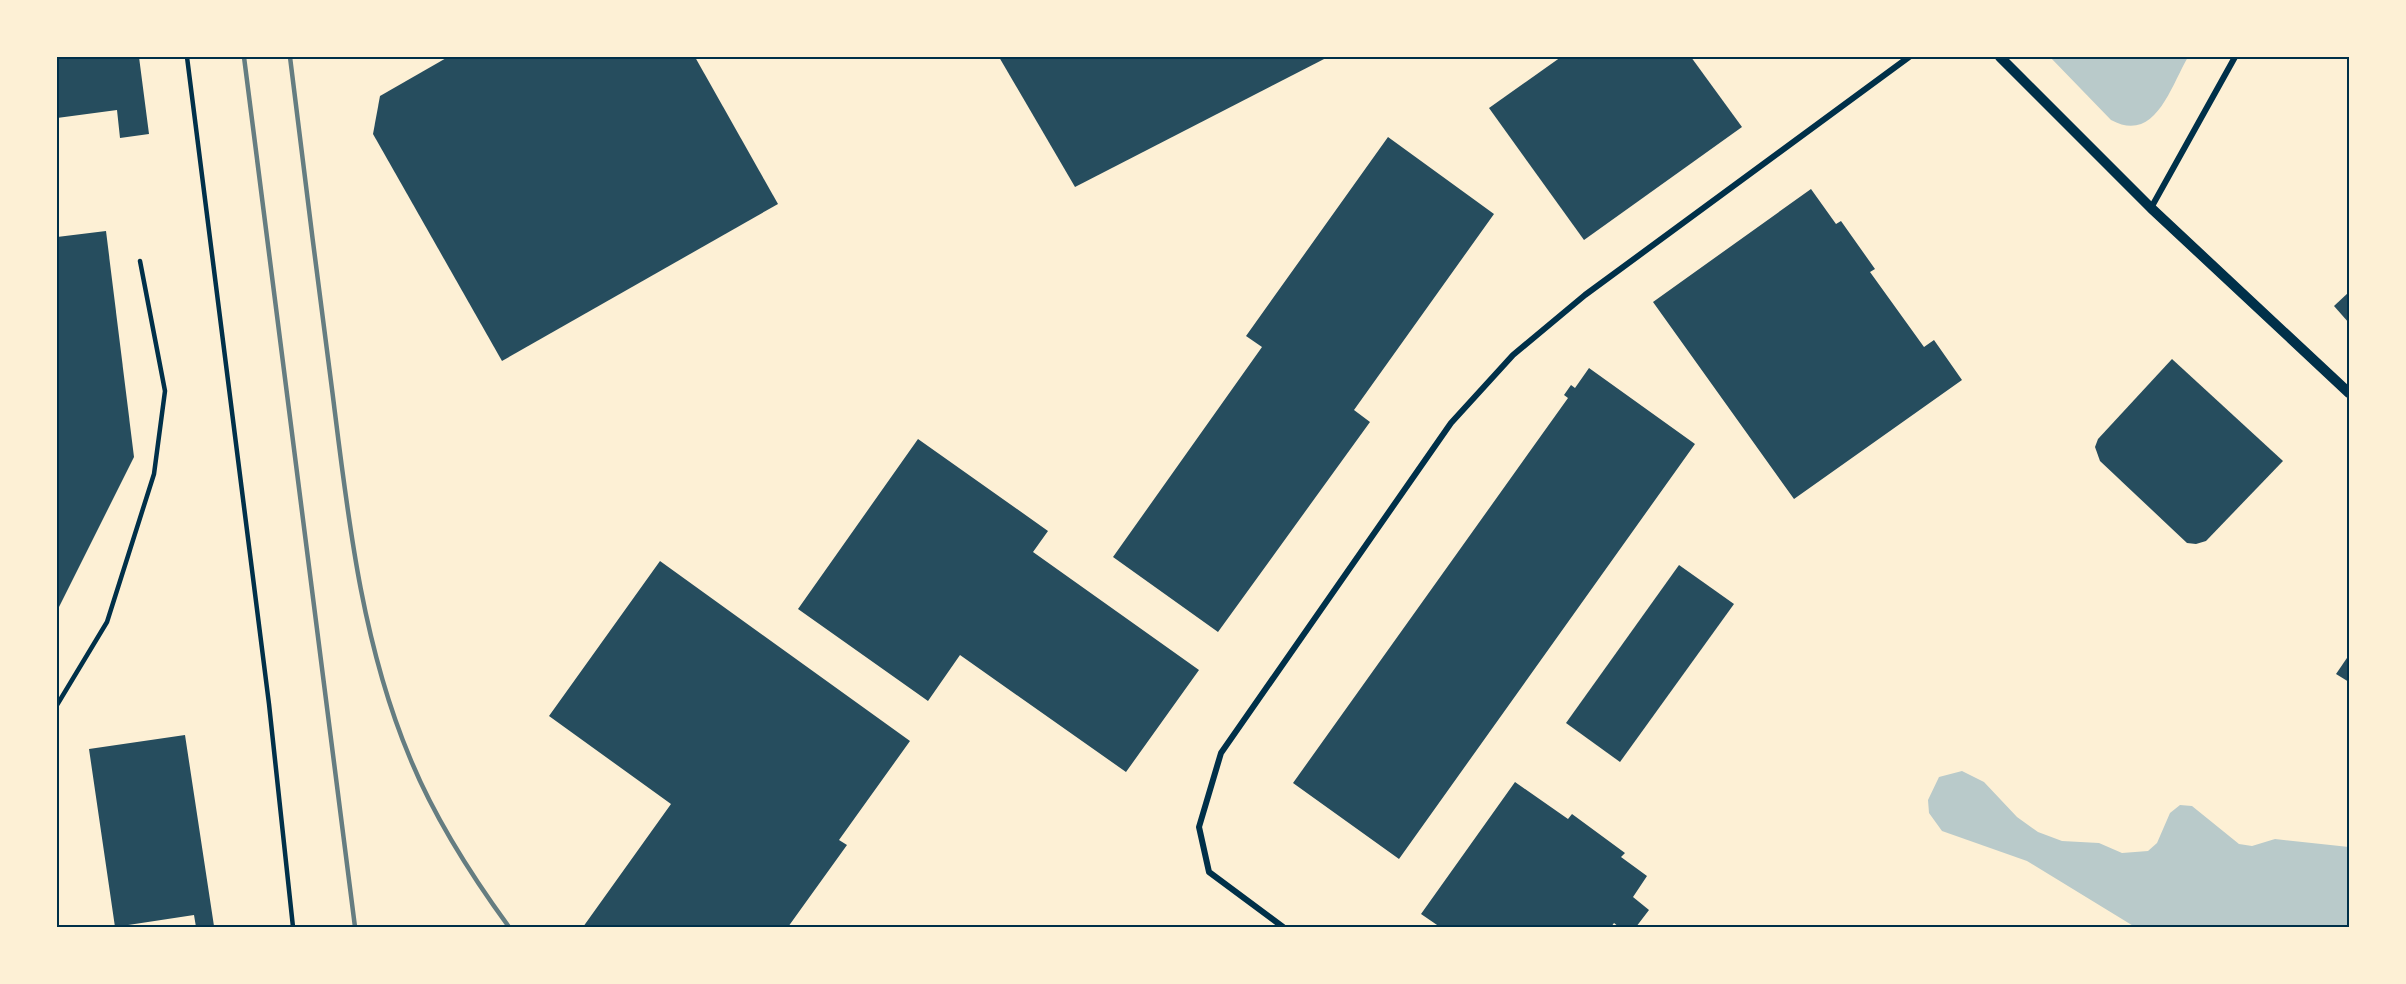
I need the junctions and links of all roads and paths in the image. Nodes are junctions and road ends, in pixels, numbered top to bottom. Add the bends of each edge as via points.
1 (187, 57) edge
2 (1909, 57) edge
3 (2000, 57) edge
4 (2235, 57) edge
5 (2151, 208) junction
6 (140, 261) dead end
7 (2349, 393) edge
8 (57, 705) edge
9 (293, 927) edge
10 (1283, 927) edge

1 - 9 lane
2 - 10 street via 1585,295 1513,355 1451,423 1221,753 1199,827 1209,872
3 - 5 street
4 - 5 street
5 - 7 street
6 - 8 lane via 165,391 154,474 107,622

